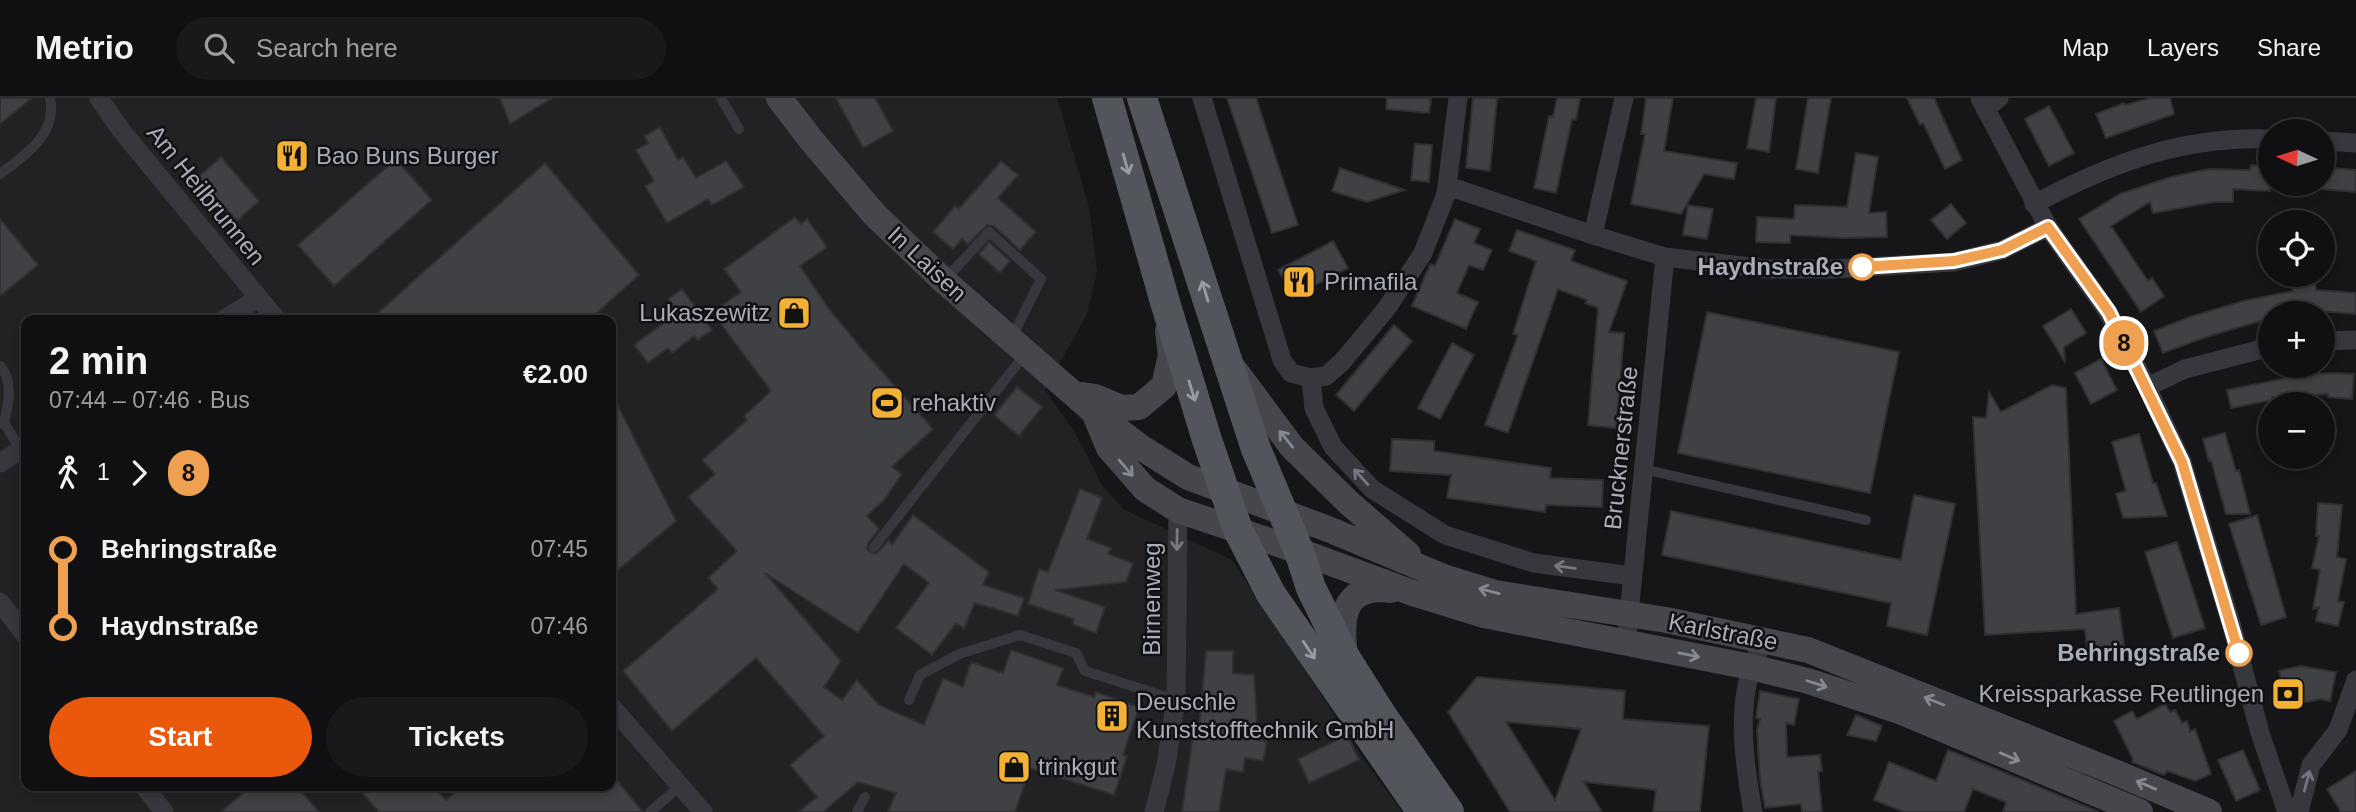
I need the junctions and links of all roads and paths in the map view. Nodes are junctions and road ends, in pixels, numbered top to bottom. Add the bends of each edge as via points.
1 (50, 98) edge
2 (99, 98) edge
3 (721, 98) edge
4 (779, 98) edge
5 (1107, 98) edge
6 (1142, 98) edge
7 (1202, 98) edge
8 (1458, 98) edge
9 (1624, 98) edge
10 (1988, 102) edge
11 (739, 129) dead end
12 (2258, 140) edge
13 (2335, 142) edge
14 (2356, 143) edge
15 (0, 174) edge
16 (1448, 186) junction
17 (2034, 204) junction
18 (2048, 227) junction
19 (1593, 235) junction
20 (1665, 257) junction
21 (944, 281) junction
22 (258, 298) junction
23 (1165, 302) junction
24 (231, 315) edge
25 (273, 315) edge
26 (2356, 340) edge
27 (2335, 341) edge
28 (1018, 346) junction
29 (2258, 350) edge
30 (1225, 356) junction
31 (0, 366) edge
32 (1311, 378) junction
33 (2147, 387) junction
34 (1084, 402) junction
35 (2, 424) edge
36 (21, 445) edge
37 (21, 450) edge
38 (0, 463) edge
39 (1643, 469) junction
40 (1226, 492) junction
41 (1271, 508) junction
42 (1178, 510) junction
43 (1866, 520) dead end
44 (1252, 544) junction
45 (874, 547) dead end
46 (1299, 551) junction
47 (1426, 569) junction
48 (1632, 576) junction
49 (1410, 592) junction
50 (0, 602) edge
51 (1629, 614) junction
52 (21, 629) edge
53 (1765, 639) junction
54 (1626, 643) junction
55 (1345, 657) junction
56 (1751, 667) junction
57 (2356, 680) edge
58 (909, 700) dead end
59 (1176, 700) junction
60 (616, 712) edge
61 (680, 786) junction
62 (148, 791) edge
63 (865, 797) dead end
64 (2288, 811) edge
65 (164, 812) edge
66 (650, 812) edge
67 (703, 812) edge
68 (858, 812) edge
69 (1154, 812) edge
70 (1422, 812) edge
71 (1449, 812) edge
72 (1753, 812) edge
73 (2140, 812) edge
74 (2208, 812) edge

1 - 15 lane via 47,130 32,149
2 - 22 street, Am Heilbrunnen
3 - 11 lane
4 - 21 main road, In Laisen via 874,214
5 -> 23 main road
30 -> 6 main road
7 - 32 street via 1282,359 1292,373
8 - 16 street
9 - 19 street
10 - 17 street
12 - 17 street via 2195,143 2143,155
13 - 14 street
16 - 19 street
16 - 32 street via 1423,253 1387,307 1342,362 1326,376
17 - 18 street
18 - 20 street via 2002,250 1954,261 1768,269
18 - 33 street via 2109,312
19 - 20 street
20 - 39 street, Brucknerstraße
21 - 28 main road, In Laisen
21 - 28 lane via 989,232 1041,279
22 - 24 street
22 - 25 street, Am Heilbrunnen
23 - 34 main road via 1171,355 1164,386 1139,407 1122,408 1095,397
23 -> 40 main road
26 - 27 street
28 - 34 main road, In Laisen
28 - 45 lane
29 - 33 street via 2185,369
30 - 41 main road
47 -> 30 main road via 1293,447
31 - 35 lane via 9,397
48 -> 32 street via 1534,563 1445,535 1372,489 1333,447 1314,408
33 - 64 street via 2182,462 2260,733
34 - 40 main road, In Laisen via 1188,477
34 -> 42 main road, In Laisen via 1110,449 1144,489
35 - 36 lane
37 - 38 street
39 - 43 lane
39 - 48 street, Brucknerstraße
40 - 41 main road, Karlstraße
40 - 44 main road
41 - 44 main road
41 - 46 main road
41 - 47 main road, Karlstraße
42 - 44 main road, In Laisen
42 -> 59 street, Birnenweg
44 - 46 main road, Karlstraße
44 -> 70 main road via 1271,594
46 - 49 main road, Karlstraße
46 - 55 main road via 1311,588
51 -> 47 main road, Karlstraße via 1495,593
48 - 51 street, Brucknerstraße
49 - 54 main road, Karlstraße via 1484,615
49 - 55 main road via 1371,590 1353,599 1344,613
50 - 52 street
51 - 53 main road, Karlstraße
51 - 54 street, Brucknerstraße
53 - 56 street
74 -> 53 main road, Karlstraße via 1833,659
54 -> 56 main road, Karlstraße
55 - 71 main road
56 - 72 street via 1745,752
56 -> 73 main road, Karlstraße via 1902,712
64 -> 57 street via 2311,765 2338,730
58 - 59 lane via 920,675 958,654 1020,635 1076,653 1085,671
59 - 69 street, Birnenweg
60 - 61 street
61 - 66 lane
61 - 67 street
62 - 65 street
63 - 68 lane

